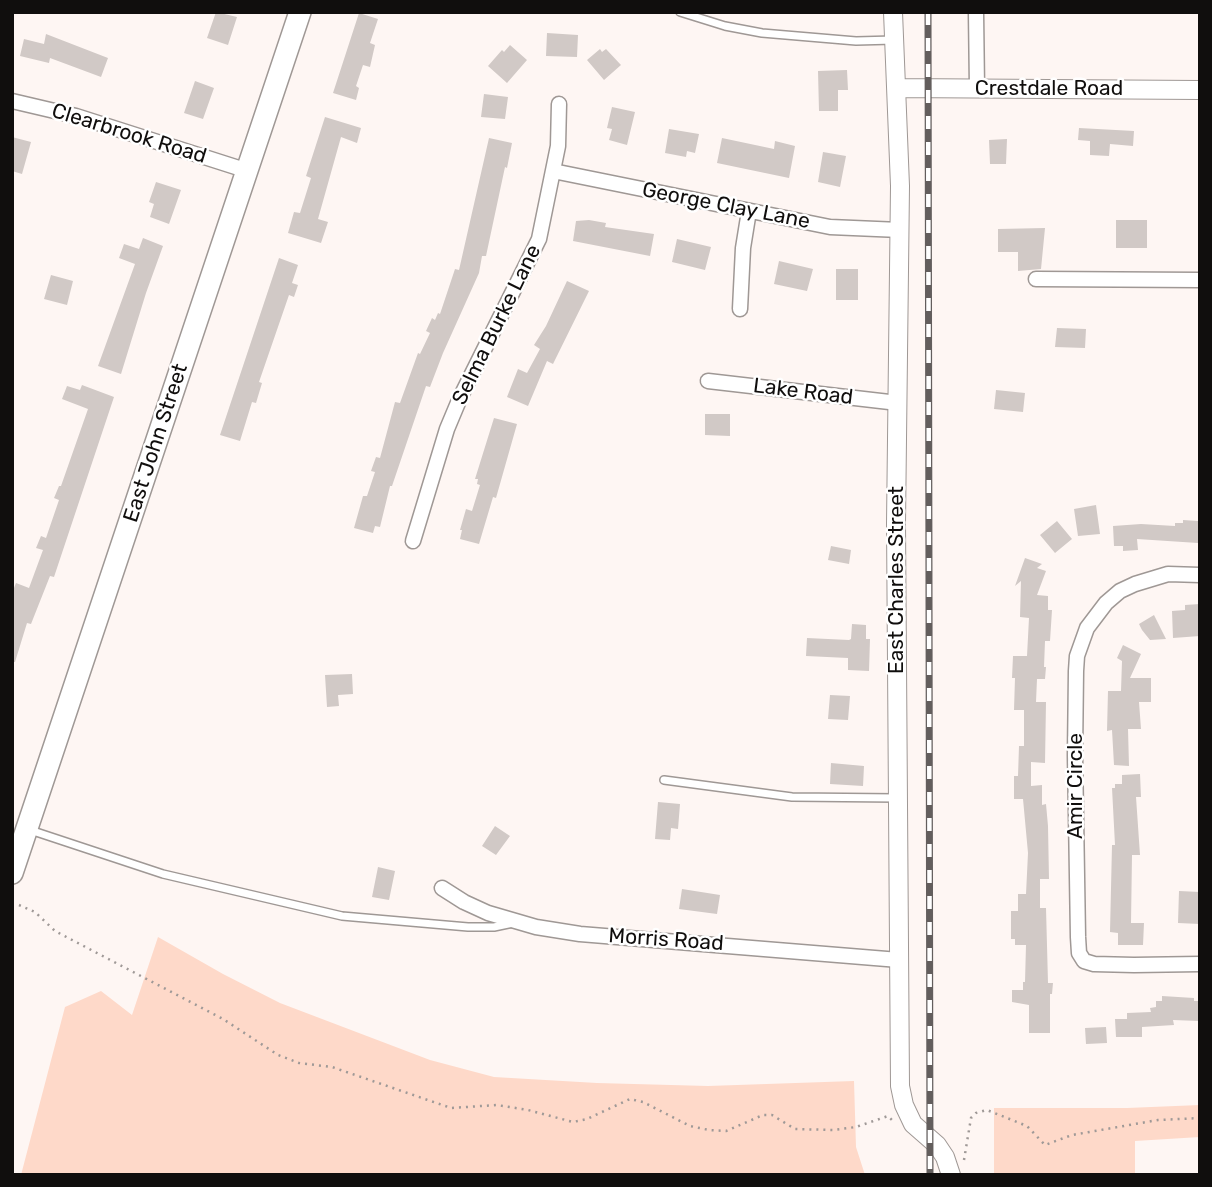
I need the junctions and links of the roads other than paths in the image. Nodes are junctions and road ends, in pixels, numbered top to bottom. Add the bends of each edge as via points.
1 (300, 12) edge
2 (680, 12) edge
3 (893, 12) edge
4 (976, 12) edge
5 (895, 40) junction
6 (898, 88) junction
7 (976, 89) junction
8 (1200, 90) edge
9 (12, 101) edge
10 (559, 104) dead end
11 (246, 170) junction
12 (553, 170) junction
13 (749, 211) junction
14 (900, 230) junction
15 (1036, 279) dead end
16 (1200, 280) edge
17 (740, 309) dead end
18 (708, 381) dead end
19 (898, 403) junction
20 (414, 541) dead end
21 (1200, 575) edge
22 (664, 780) dead end
23 (898, 798) junction
24 (26, 828) junction
25 (12, 873) edge
26 (442, 888) dead end
27 (515, 922) junction
28 (899, 960) junction
29 (1200, 964) edge
30 (951, 1175) edge

1 - 11 main road, East John Street
2 - 5 lane via 761,33
3 - 5 street, East Charles Street
4 - 7 street
5 - 6 street, East Charles Street
6 - 7 street, Crestdale Road
6 - 14 street, East Charles Street
7 - 8 street, Crestdale Road
9 - 11 street, Clearbrook Road via 76,116
10 - 12 street, Selma Burke Lane
11 - 24 main road, East John Street
12 - 13 street, George Clay Lane
12 - 20 street, Selma Burke Lane via 539,239 447,429
13 - 14 street, George Clay Lane via 830,227
13 - 17 street
14 - 19 street, East Charles Street
15 - 16 street
18 - 19 street, Lake Road
19 - 23 street, East Charles Street
21 - 29 street, Amir Circle via 1168,574 1120,591 1087,628 1077,656 1075,741 1079,953 1094,964
22 - 23 lane via 792,797
23 - 28 street, East Charles Street
24 - 25 main road, East John Street
24 - 27 lane via 163,874 342,916 468,927
26 - 27 street, Morris Road
27 - 28 street, Morris Road via 580,934
28 - 30 street, East Charles Street via 904,1105 913,1124 945,1157

